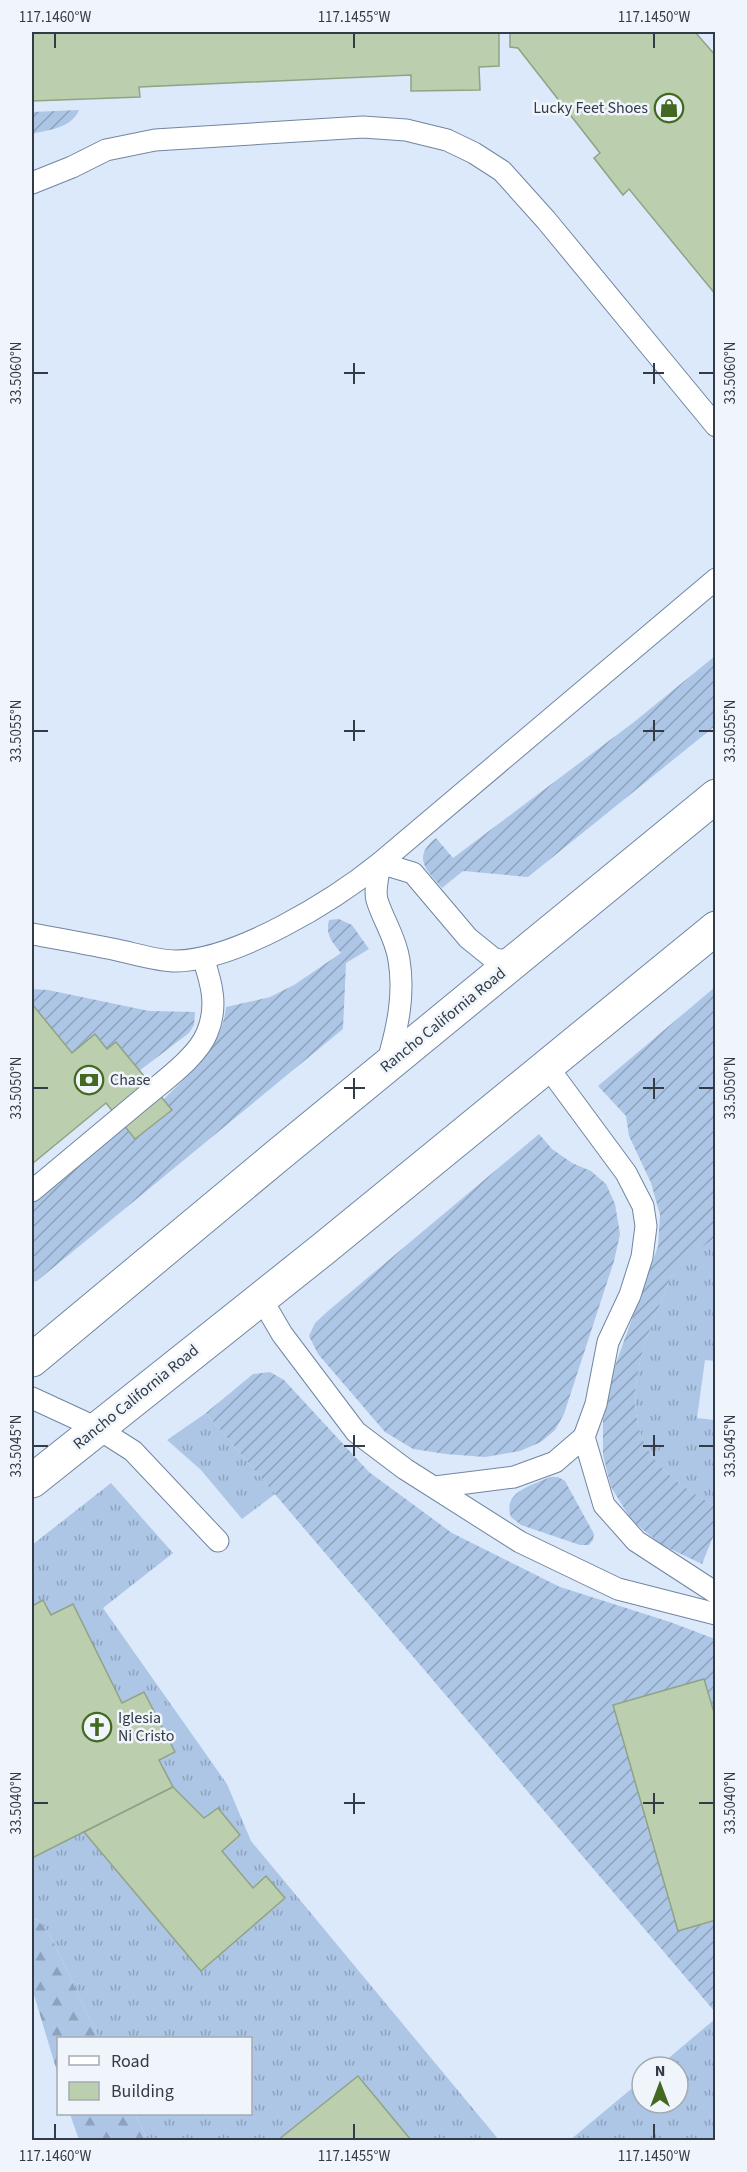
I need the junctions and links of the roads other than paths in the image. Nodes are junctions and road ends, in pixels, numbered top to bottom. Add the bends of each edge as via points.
1 (32, 183) edge
2 (716, 426) edge
3 (716, 579) edge
4 (716, 796) edge
5 (380, 863) junction
6 (714, 931) edge
7 (32, 934) edge
8 (203, 958) junction
9 (514, 962) junction
10 (547, 1065) junction
11 (387, 1066) junction
12 (32, 1191) edge
13 (261, 1298) junction
14 (32, 1360) edge
15 (32, 1398) edge
16 (97, 1428) junction
17 (584, 1437) junction
18 (32, 1481) edge
19 (435, 1487) junction
20 (218, 1541) dead end
21 (716, 1593) edge
22 (716, 1614) edge

1 - 2 lane via 106,150 155,140 363,127 406,130 447,140 502,171
3 - 5 lane
4 - 9 main road, Rancho California Road
5 - 8 lane via 352,885 290,921 235,948
5 - 9 lane via 413,873 468,938 494,959
5 - 11 lane via 376,897 399,960 402,986 398,1025
6 - 10 main road, Rancho California Road
7 - 8 lane via 174,961
8 - 12 lane via 213,988 214,1010 201,1046
9 - 11 main road, Rancho California Road
10 - 13 main road, Rancho California Road
10 - 17 lane via 626,1173 644,1206 646,1226 642,1257 608,1342 596,1404
11 - 14 main road, Rancho California Road
13 - 16 main road, Rancho California Road
13 - 19 lane via 282,1334 356,1432
15 - 16 lane
16 - 18 main road, Rancho California Road
16 - 20 lane via 133,1451
17 - 19 lane via 555,1462 514,1477
17 - 21 lane via 604,1505 636,1541
19 - 22 lane via 519,1542 618,1589

